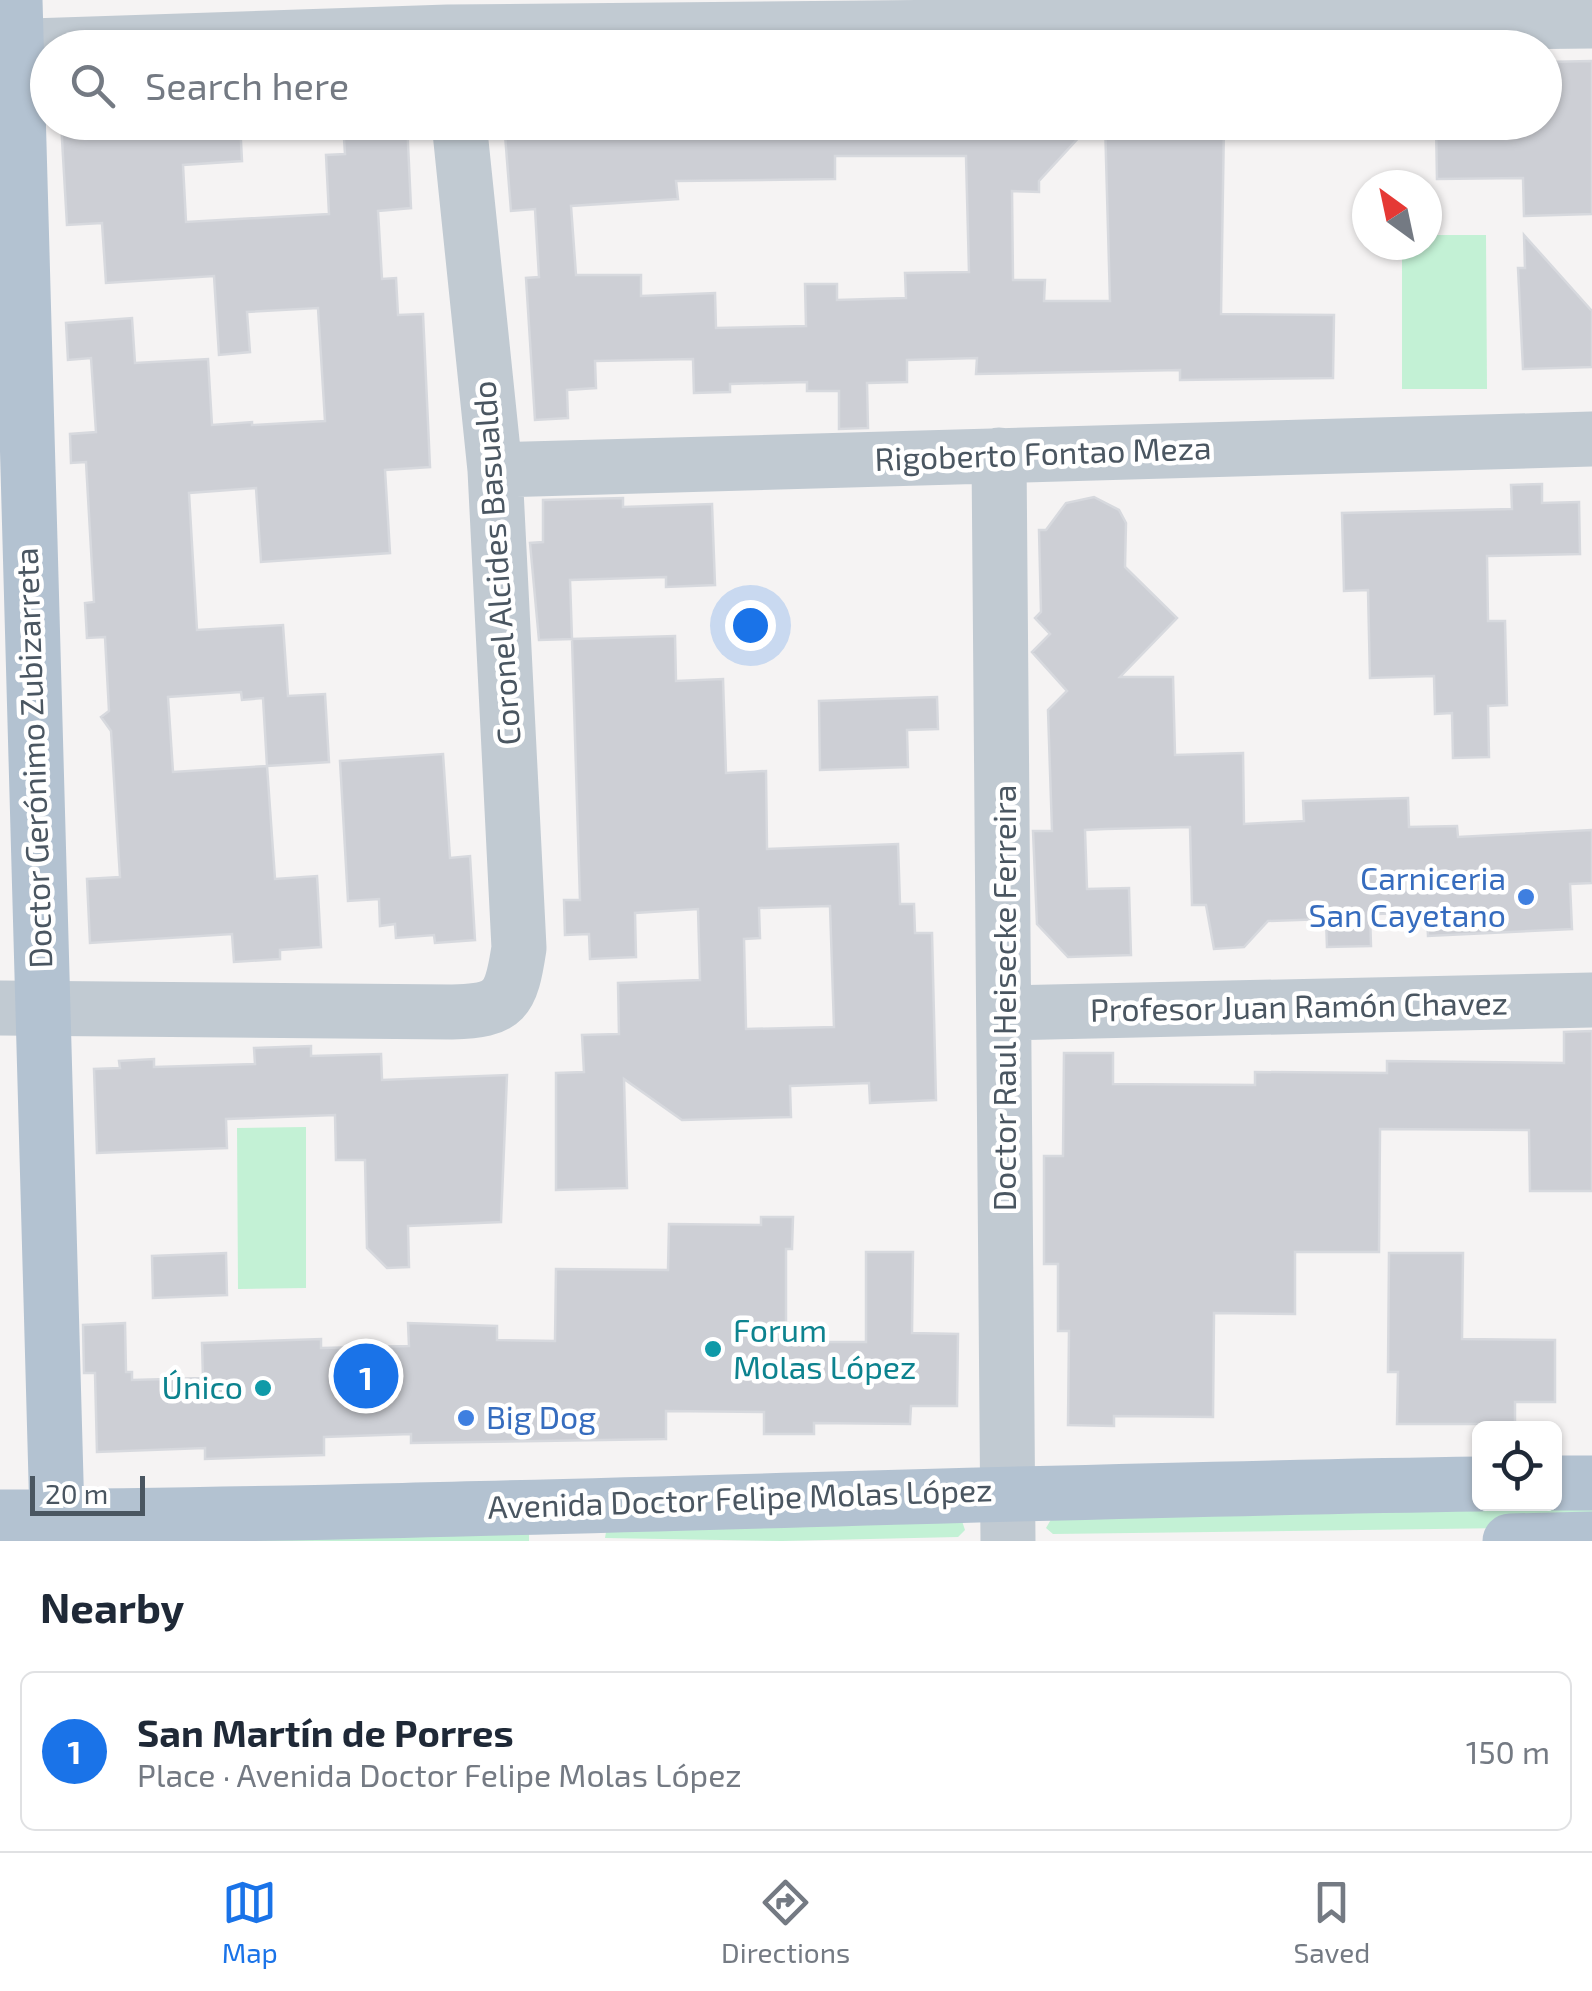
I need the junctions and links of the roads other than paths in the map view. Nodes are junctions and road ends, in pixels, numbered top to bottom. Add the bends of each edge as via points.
1 (1592, 22) edge
2 (448, 26) edge
3 (98, 30) edge
4 (11, 31) edge
5 (460, 140) edge
6 (1592, 439) edge
7 (999, 455) junction
8 (495, 470) junction
9 (13, 481) edge
10 (1592, 1000) edge
11 (20, 1009) edge
12 (1006, 1013) junction
13 (1592, 1482) edge
14 (1562, 1483) edge
15 (1472, 1485) edge
16 (1007, 1516) edge
17 (0, 1517) edge
18 (574, 1523) edge
19 (41, 1529) edge
20 (1592, 1539) edge
21 (1510, 1541) edge

1 - 2 street
2 - 3 street
4 - 9 main road, Doctor Gerónimo Zubizarreta
5 - 8 street, Coronel Alcides Basualdo
6 - 7 street, Rigoberto Fontao Meza
7 - 8 street, Rigoberto Fontao Meza
7 - 12 street, Doctor Raul Heisecke Ferreira
8 - 11 street, Coronel Alcides Basualdo via 519,948 504,1002 487,1011 452,1012
9 - 11 main road, Doctor Gerónimo Zubizarreta
10 - 12 street, Profesor Juan Ramón Chavez
11 - 19 main road, Doctor Gerónimo Zubizarreta
12 - 16 street, Doctor Raul Heisecke Ferreira
13 - 14 main road
15 - 16 main road, Avenida Doctor Felipe Molas López
16 - 18 main road, Avenida Doctor Felipe Molas López
17 - 19 main road, Avenida Doctor Felipe Molas López
18 - 19 main road, Avenida Doctor Felipe Molas López
20 - 21 main road

